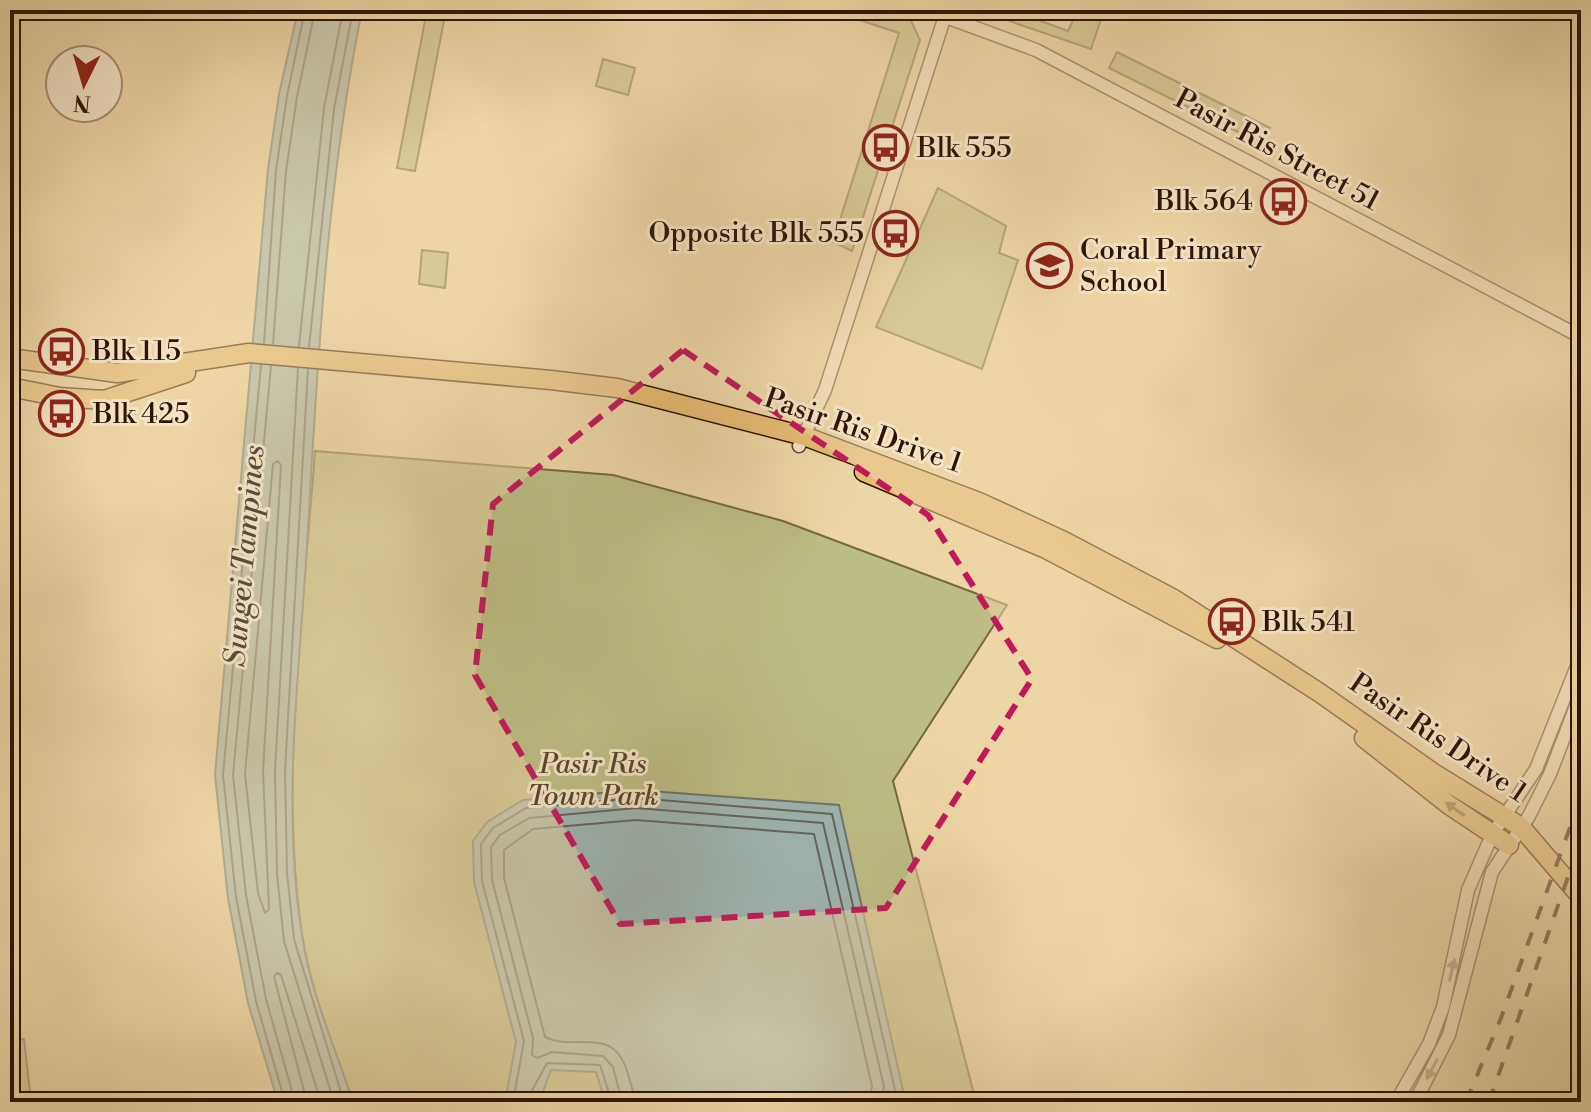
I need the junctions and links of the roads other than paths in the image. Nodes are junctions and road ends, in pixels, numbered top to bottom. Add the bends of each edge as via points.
1 (927, 10) edge
2 (945, 16) junction
3 (1581, 337) edge
4 (249, 357) junction
5 (10, 358) edge
6 (10, 387) edge
7 (802, 441) junction
8 (1581, 656) edge
9 (1581, 693) edge
10 (1505, 815) junction
11 (1521, 827) junction
12 (1492, 835) junction
13 (1509, 845) junction
14 (1581, 897) edge
15 (1396, 1102) edge
16 (1415, 1102) edge

1 - 2 street, Pasir Ris Street 51
2 - 3 street, Pasir Ris Street 51 via 1060,62
2 - 7 street via 838,353
4 - 5 main road, Pasir Ris Drive 1 via 117,373
4 - 6 main road, Pasir Ris Drive 1 via 104,400
4 - 7 main road, Pasir Ris Drive 1 via 617,388
7 - 10 main road, Pasir Ris Drive 1 via 979,502 1174,599
12 -> 7 main road, Pasir Ris Drive 1 via 1317,704 1208,633 1020,537
8 - 10 street via 1536,769
9 - 11 street via 1550,774
10 - 11 main road, Pasir Ris Drive 1
10 - 12 street
11 - 13 street
11 - 14 main road, Pasir Ris Drive 1
12 - 13 main road, Pasir Ris Drive 1
15 -> 12 street via 1443,1007 1468,890
13 -> 16 street via 1492,872 1449,1035

